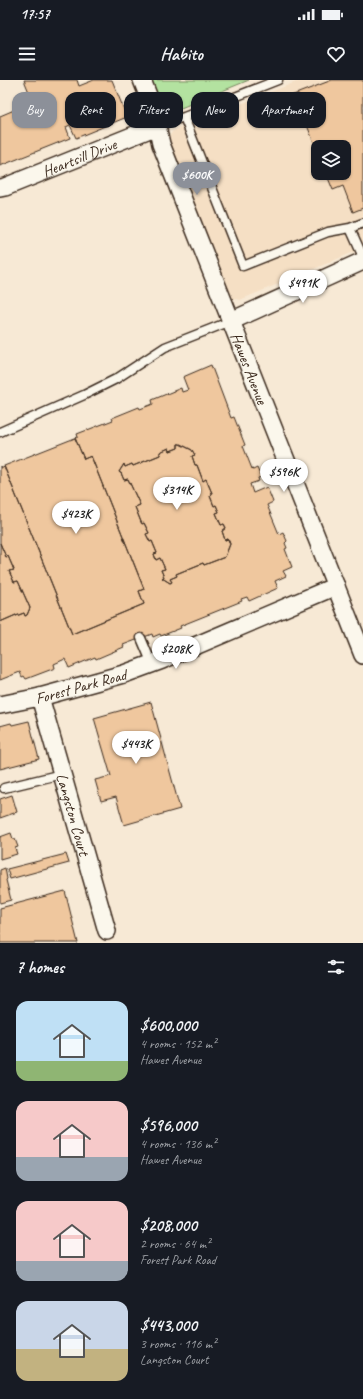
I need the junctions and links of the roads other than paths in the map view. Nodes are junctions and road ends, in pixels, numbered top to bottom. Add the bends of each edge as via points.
1 (142, 80) edge
2 (278, 80) edge
3 (147, 92) edge
4 (184, 117) joint
5 (152, 128) edge
6 (157, 128) edge
7 (0, 188) edge
8 (363, 223) edge
9 (350, 228) junction
10 (363, 257) edge
11 (363, 261) edge
12 (231, 321) junction
13 (0, 432) edge
14 (336, 586) junction
15 (141, 638) dead end
16 (363, 655) edge
17 (152, 664) junction
18 (40, 697) junction
19 (0, 705) edge
20 (62, 774) junction
21 (4, 788) dead end
22 (107, 931) dead end

1 - 3 street, Hawes Avenue
2 - 4 lane
4 - 9 lane via 243,266 328,232
5 - 7 street, Heartsill Drive
6 - 12 street, Hawes Avenue via 161,144
8 - 9 lane
9 - 10 lane
11 - 12 street
12 - 13 lane via 164,347 84,395
12 - 14 street, Hawes Avenue
14 - 16 street, Hawes Avenue
14 - 17 street, Forest Park Road
15 - 17 lane
17 - 18 street, Forest Park Road
18 - 19 street, Forest Park Road
18 - 20 street, Langston Court
20 - 21 lane
20 - 22 street, Langston Court

